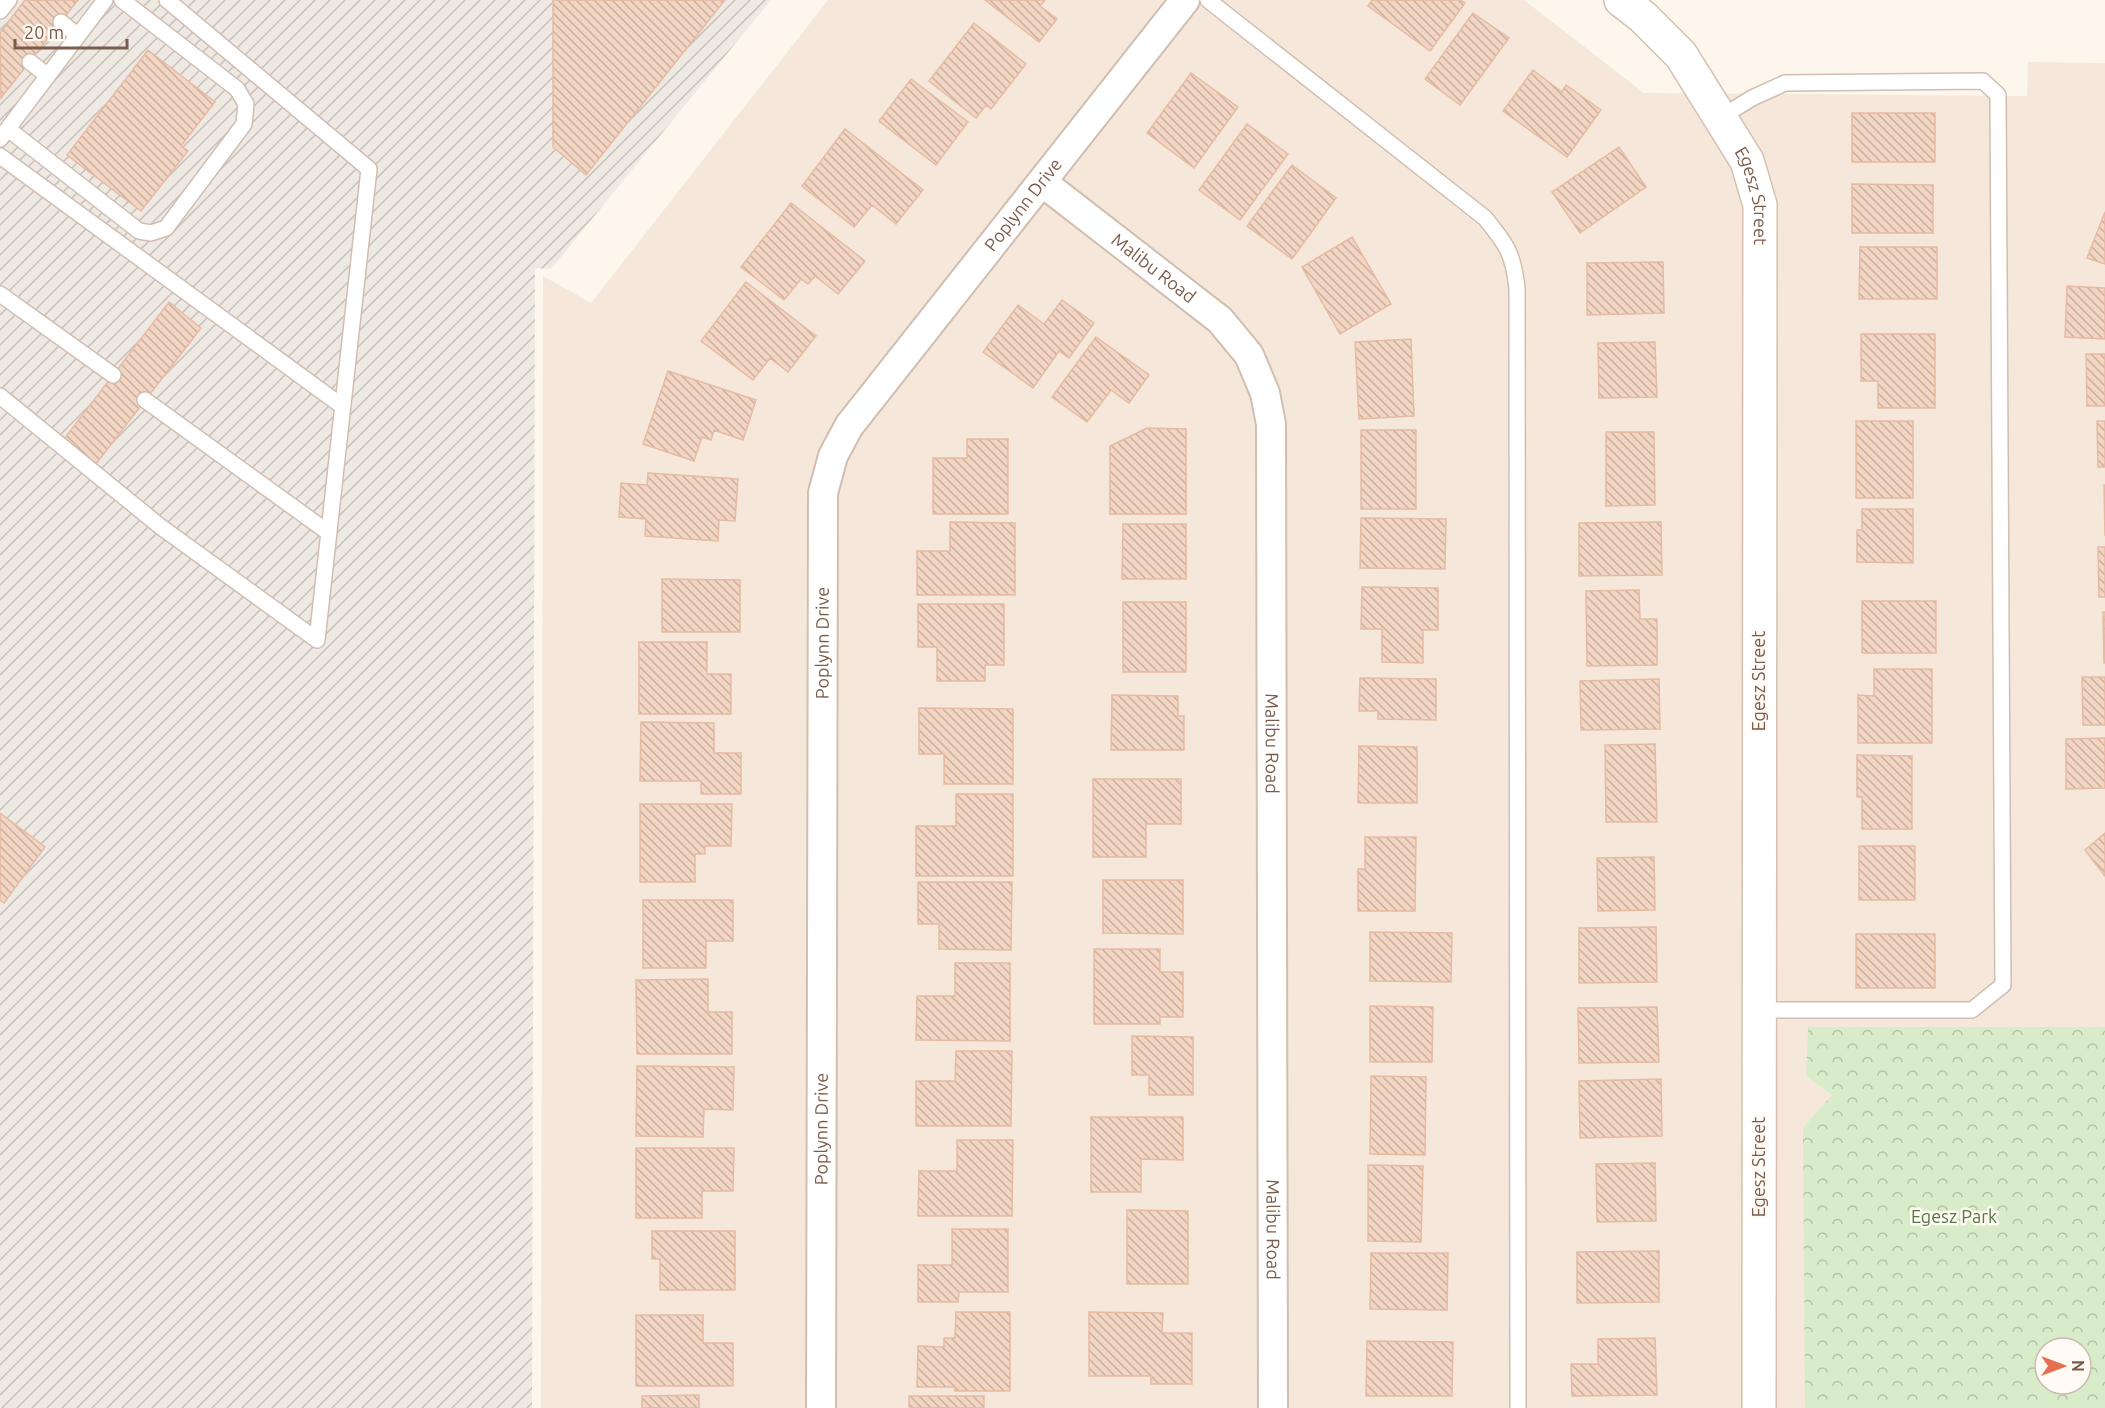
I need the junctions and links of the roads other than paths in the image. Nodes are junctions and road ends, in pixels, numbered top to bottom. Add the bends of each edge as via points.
1 (9, 0) edge
2 (105, 0) edge
3 (122, 0) edge
4 (166, 0) edge
5 (1185, 0) edge
6 (1208, 0) edge
7 (1621, 0) edge
8 (0, 11) edge
9 (61, 22) dead end
10 (78, 36) junction
11 (30, 62) dead end
12 (48, 76) junction
13 (1720, 118) junction
14 (4, 134) edge
15 (0, 156) edge
16 (1042, 182) junction
17 (0, 294) edge
18 (113, 375) dead end
19 (0, 396) edge
20 (146, 400) dead end
21 (342, 406) junction
22 (329, 533) junction
23 (1759, 1010) junction
24 (820, 1408) edge
25 (1273, 1408) edge
26 (1518, 1408) edge
27 (1760, 1408) edge

1 - 8 lane
2 - 10 lane
3 - 14 lane via 237,89 246,104 244,124 166,228 151,233 138,231
4 - 21 lane via 369,169
5 - 16 street, Poplynn Drive
6 - 26 lane via 1485,218 1514,261
7 - 13 street, Egesz Street via 1681,56
9 - 10 lane
10 - 12 lane
11 - 12 lane
12 - 14 lane
13 - 23 street, Egesz Street via 1747,161 1760,205
13 - 23 lane via 1785,83 1983,81 1998,95 2003,985 1972,1010
15 - 21 lane
16 - 24 street, Poplynn Drive via 849,426 833,456 823,493
16 - 25 street, Malibu Road via 1220,320 1249,355 1265,393 1271,424
17 - 18 lane
19 - 22 lane via 161,527 317,640
20 - 22 lane
21 - 22 lane
23 - 27 street, Egesz Street

